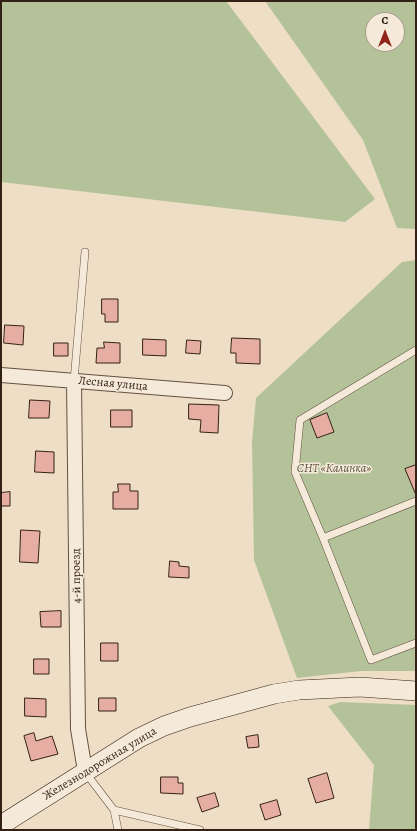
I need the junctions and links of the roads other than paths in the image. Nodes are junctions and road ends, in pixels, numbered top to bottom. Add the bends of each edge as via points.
1 (85, 252) dead end
2 (416, 350) edge
3 (1, 375) edge
4 (74, 381) junction
5 (225, 393) dead end
6 (416, 501) edge
7 (323, 538) junction
8 (416, 643) edge
9 (416, 691) edge
10 (85, 771) junction
11 (114, 810) junction
12 (1, 825) edge
13 (118, 830) edge
14 (200, 830) edge

1 - 4 lane
2 - 7 lane via 300,420 295,472
3 - 4 street, Лесная улица
4 - 5 street, Лесная улица
4 - 10 street, 4-й проезд via 78,729
6 - 7 lane
7 - 8 lane via 371,660
9 - 10 street, Железнодорожная улица via 360,687 274,694 164,726
10 - 11 lane
10 - 12 street, Железнодорожная улица
11 - 13 lane
11 - 14 lane

